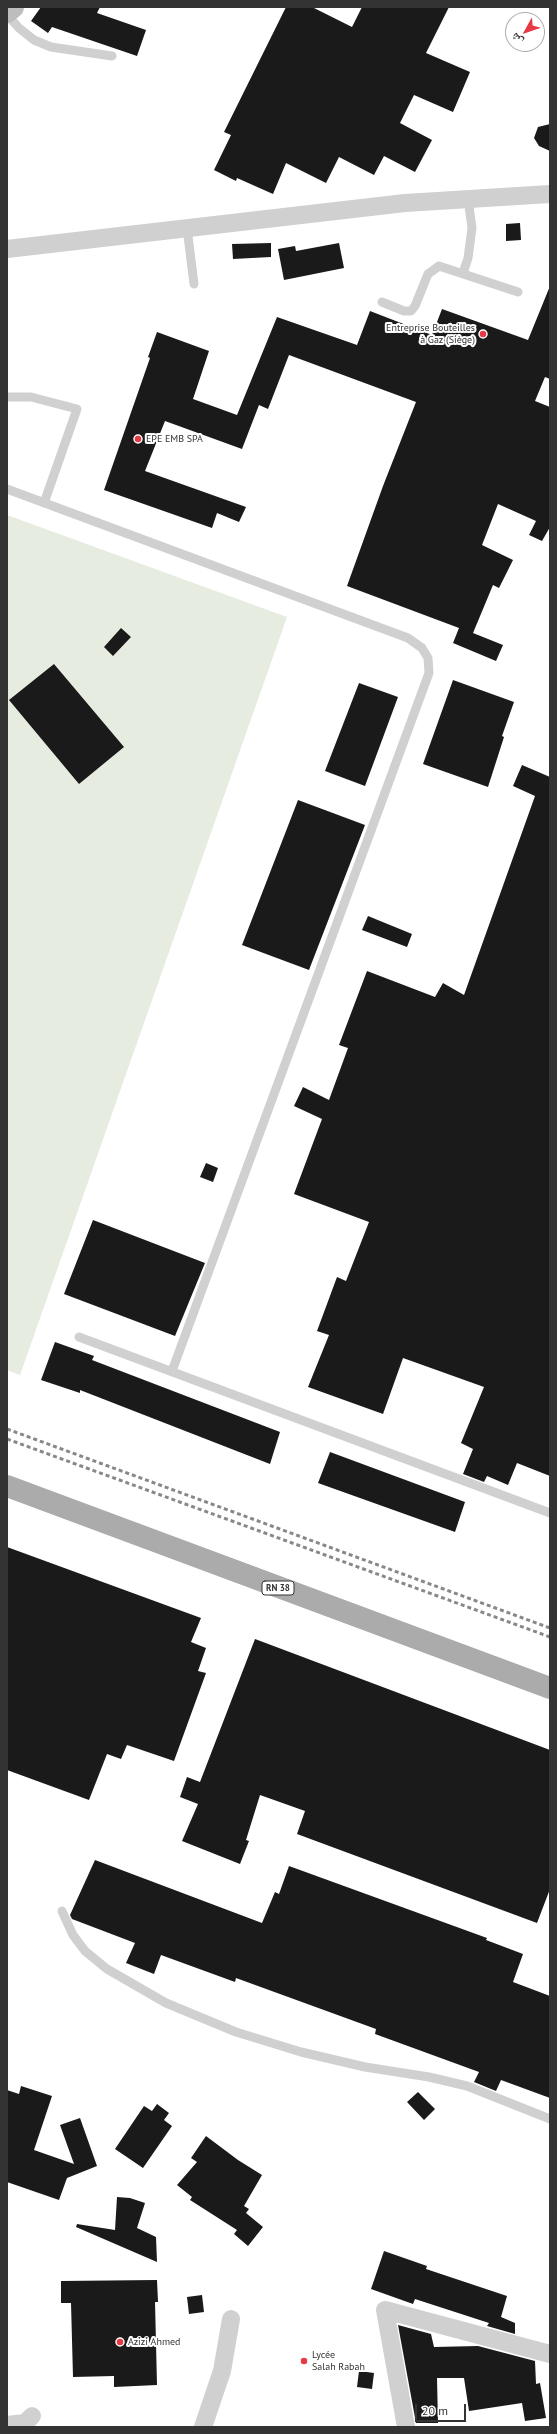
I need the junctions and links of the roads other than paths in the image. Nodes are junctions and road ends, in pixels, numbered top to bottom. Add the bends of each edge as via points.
1 (13, 7) edge
2 (7, 13) edge
3 (112, 56) dead end
4 (550, 194) edge
5 (468, 199) junction
6 (187, 228) junction
7 (7, 249) edge
8 (463, 272) junction
9 (194, 284) dead end
10 (518, 292) dead end
11 (382, 302) dead end
12 (7, 396) edge
13 (7, 489) edge
14 (44, 502) junction
15 (79, 1337) dead end
16 (172, 1371) junction
17 (7, 1486) edge
18 (7, 1502) edge
19 (550, 1513) edge
20 (550, 1688) edge
21 (550, 1703) edge
22 (62, 1911) dead end
23 (550, 2118) edge
24 (231, 2319) dead end
25 (550, 2354) edge
26 (32, 2416) dead end
27 (7, 2425) edge
28 (203, 2427) edge
29 (406, 2427) edge

1 - 2 main road
2 - 3 lane via 19,28 34,40 51,46
4 - 5 street
5 - 6 street
5 - 8 lane via 472,228 471,244
6 - 7 street
6 - 9 lane
8 - 10 lane
8 - 11 lane via 444,266 435,267 428,274 416,306 411,311 404,311
12 - 14 lane via 31,397 77,408
13 - 14 lane
14 - 16 lane via 408,638 422,648 428,658 429,673
15 - 16 lane
16 - 19 lane
17 - 20 main road, RN 38
18 - 21 main road, RN 38
22 - 23 lane via 73,1935 85,1951 107,1969 166,2003 243,2035 358,2065 467,2086
24 - 28 street via 222,2371
25 - 29 street via 385,2310
26 - 27 street via 25,2423

